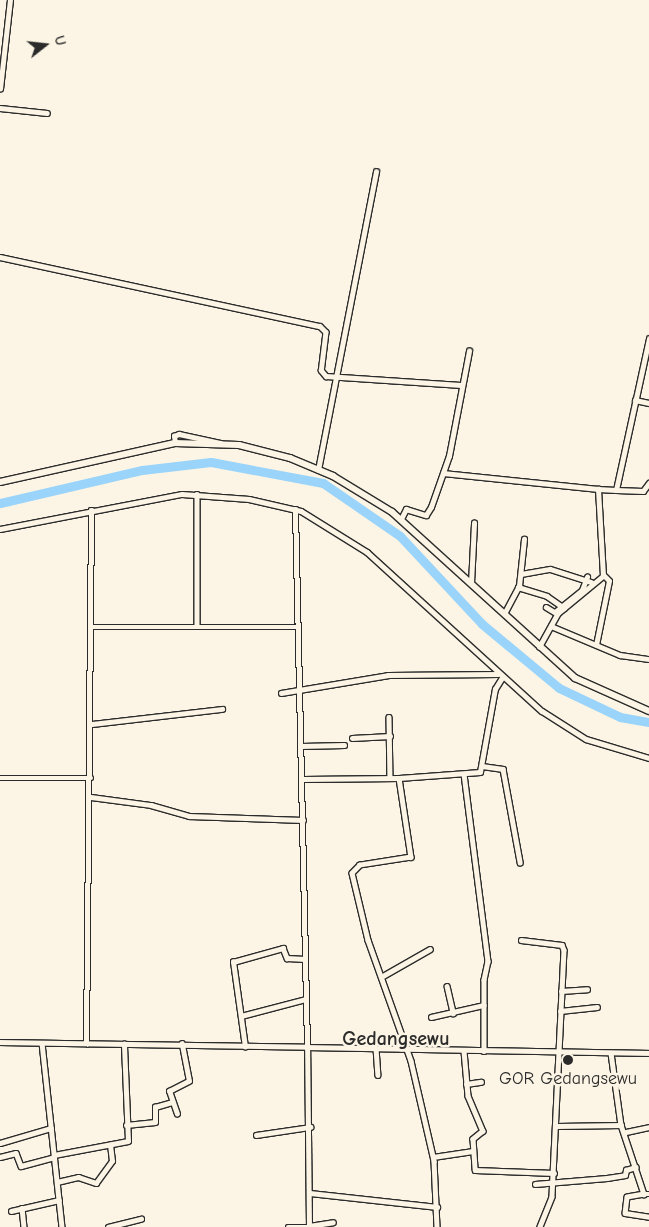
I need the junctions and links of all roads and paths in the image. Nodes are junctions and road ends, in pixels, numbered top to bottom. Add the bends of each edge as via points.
1 (10, 0) edge
2 (0, 89) edge
3 (0, 108) edge
4 (47, 113) dead end
5 (376, 172) dead end
6 (0, 257) edge
7 (649, 339) edge
8 (469, 351) dead end
9 (335, 378) junction
10 (461, 385) junction
11 (636, 400) junction
12 (649, 403) edge
13 (318, 470) junction
14 (444, 473) junction
15 (0, 482) edge
16 (649, 483) edge
17 (598, 489) junction
18 (616, 490) junction
19 (197, 494) junction
20 (294, 509) junction
21 (91, 510) junction
22 (400, 519) junction
23 (474, 523) dead end
24 (0, 529) edge
25 (524, 540) dead end
26 (521, 574) junction
27 (603, 575) junction
28 (587, 577) junction
29 (591, 582) junction
30 (471, 583) junction
31 (518, 587) junction
32 (563, 606) junction
33 (546, 607) dead end
34 (556, 613) junction
35 (504, 614) junction
36 (197, 625) junction
37 (551, 626) junction
38 (296, 627) junction
39 (92, 628) junction
40 (596, 644) junction
41 (539, 647) junction
42 (649, 659) edge
43 (500, 676) junction
44 (300, 690) junction
45 (281, 693) dead end
46 (222, 709) dead end
47 (649, 711) edge
48 (389, 717) dead end
49 (92, 724) junction
50 (390, 736) junction
51 (352, 738) dead end
52 (344, 744) dead end
53 (301, 746) junction
54 (649, 758) edge
55 (482, 766) junction
56 (464, 774) junction
57 (0, 778) edge
58 (92, 778) junction
59 (390, 778) junction
60 (399, 778) junction
61 (302, 780) junction
62 (91, 797) junction
63 (303, 820) junction
64 (520, 862) dead end
65 (522, 940) dead end
66 (430, 949) dead end
67 (305, 959) junction
68 (381, 977) junction
69 (447, 986) dead end
70 (587, 989) dead end
71 (560, 991) junction
72 (306, 999) junction
73 (484, 1005) junction
74 (597, 1007) dead end
75 (560, 1011) junction
76 (453, 1013) junction
77 (241, 1016) junction
78 (431, 1017) dead end
79 (0, 1042) edge
80 (42, 1043) junction
81 (86, 1044) junction
82 (124, 1044) junction
83 (182, 1044) junction
84 (244, 1047) junction
85 (307, 1047) junction
86 (376, 1048) junction
87 (407, 1050) junction
88 (484, 1050) junction
89 (464, 1051) junction
90 (560, 1052) junction
91 (611, 1053) junction
92 (649, 1053) edge
93 (378, 1075) dead end
94 (480, 1082) dead end
95 (466, 1084) junction
96 (172, 1102) junction
97 (177, 1114) dead end
98 (126, 1125) junction
99 (621, 1125) junction
100 (557, 1126) junction
101 (310, 1127) junction
102 (649, 1127) edge
103 (51, 1128) junction
104 (626, 1132) junction
105 (256, 1135) dead end
106 (0, 1143) edge
107 (110, 1145) junction
108 (473, 1151) junction
109 (54, 1156) junction
110 (0, 1157) edge
111 (433, 1157) junction
112 (636, 1167) junction
113 (554, 1173) junction
114 (57, 1182) junction
115 (535, 1184) dead end
116 (553, 1185) junction
117 (310, 1193) junction
118 (646, 1194) edge
119 (59, 1200) junction
120 (22, 1208) junction
121 (437, 1208) junction
122 (11, 1211) dead end
123 (649, 1217) edge
124 (140, 1219) dead end
125 (333, 1222) dead end
126 (309, 1226) edge
127 (24, 1227) edge
128 (62, 1227) edge
129 (108, 1227) edge
130 (288, 1227) edge
131 (437, 1227) edge
132 (540, 1227) edge

1 - 2 street
3 - 4 street
5 - 9 street
6 - 9 street via 320,326 326,332 321,370
7 - 11 street
8 - 10 street
9 - 10 street
9 - 13 street
10 - 14 street
11 - 12 street
11 - 18 street
13 - 15 street via 275,454 225,444 174,443
13 - 22 street
14 - 17 street
14 - 22 street via 428,514 407,508
16 - 18 street via 643,490
17 - 18 street
17 - 27 street
19 - 20 street
19 - 21 street via 145,498
19 - 36 street
20 - 38 street
20 - 43 street via 318,518 367,552
21 - 24 street
21 - 39 street
22 - 30 street
23 - 30 street
25 - 26 street
26 - 28 street via 550,569
26 - 31 street
27 - 29 street
27 - 40 street via 609,582
28 - 29 street
28 - 32 street via 582,590
29 - 32 street
30 - 35 street
31 - 32 street
31 - 35 street
32 - 34 street
33 - 34 street
34 - 37 street
35 - 41 street
36 - 38 street
36 - 39 street
37 - 40 street
37 - 41 street
38 - 44 street
39 - 49 street
40 - 42 street via 624,656
41 - 47 street via 580,681
43 - 44 street via 427,672
43 - 54 street via 581,736
43 - 55 street
44 - 45 street
44 - 53 street
46 - 49 street
48 - 50 street
49 - 58 street
50 - 51 street
50 - 59 street
52 - 53 street
53 - 61 street
55 - 56 street via 479,773
55 - 64 street via 503,769
56 - 60 street
56 - 73 street via 488,954
57 - 58 street
58 - 62 street
59 - 60 street
59 - 61 street
60 - 68 street via 411,857 360,865 352,874
61 - 63 street
62 - 63 street via 151,805 189,816
62 - 81 street
63 - 67 street
65 - 71 street via 563,946
66 - 68 street
67 - 72 street
67 - 77 street via 287,958 283,948 235,960 232,979
68 - 87 street
69 - 76 street
70 - 71 street
71 - 75 street
72 - 77 street
72 - 85 street
73 - 76 street
73 - 88 street
74 - 75 street
75 - 90 street
76 - 78 street
77 - 84 street
79 - 80 street
80 - 81 street
80 - 103 street
81 - 82 street
82 - 83 street
82 - 98 street
83 - 84 street
83 - 96 street via 189,1081 170,1089
84 - 85 street
85 - 86 street
85 - 101 street
86 - 87 street
86 - 93 street
87 - 89 street
87 - 111 street
88 - 89 street
88 - 90 street
89 - 95 street
90 - 91 street
90 - 100 street
91 - 92 street
91 - 99 street
94 - 95 street
95 - 108 street via 483,1131 472,1139
96 - 97 street
96 - 98 street via 155,1107 156,1122
98 - 107 street via 128,1142
99 - 100 street
99 - 104 street
100 - 113 street
101 - 105 street
101 - 117 street
102 - 104 street
103 - 106 street
103 - 109 street
104 - 112 street
107 - 109 street
107 - 114 street via 112,1161 96,1182 78,1177
108 - 111 street
108 - 113 street via 475,1170
109 - 110 street via 21,1166 16,1153
109 - 114 street
111 - 121 street
112 - 116 street via 626,1170 625,1175
112 - 118 street
113 - 116 street
114 - 119 street
115 - 116 street
116 - 132 street via 551,1203
117 - 121 street
117 - 126 street
118 - 123 street via 627,1197 625,1213
119 - 120 street
119 - 128 street
120 - 122 street
120 - 127 street
121 - 131 street
124 - 129 street
125 - 126 street
126 - 130 street

